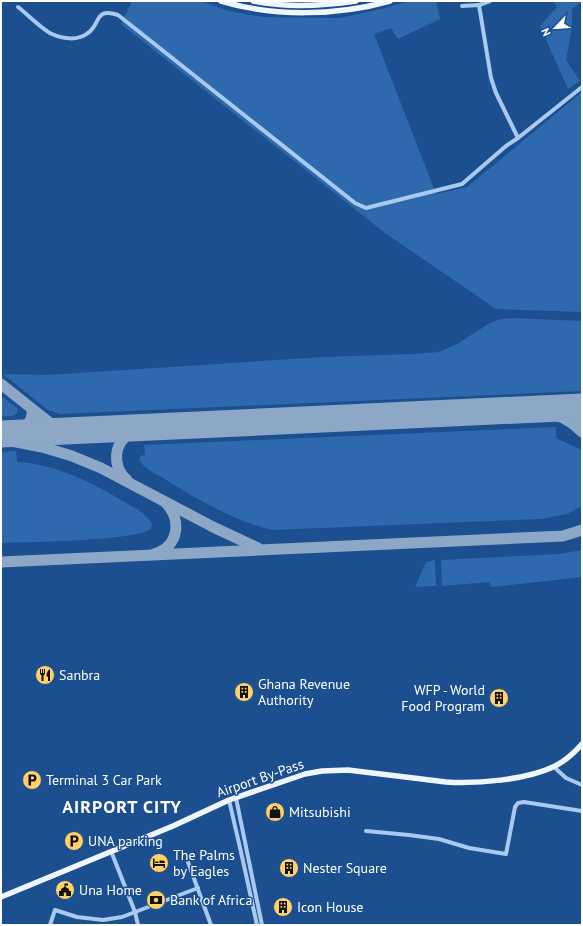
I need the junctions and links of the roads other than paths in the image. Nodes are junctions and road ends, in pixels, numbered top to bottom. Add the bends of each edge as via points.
1 (221, 1) edge
2 (253, 1) edge
3 (356, 1) edge
4 (390, 1) edge
5 (490, 1) edge
6 (479, 5) junction
7 (462, 6) dead end
8 (18, 7) dead end
9 (582, 87) edge
10 (518, 138) junction
11 (582, 744) edge
12 (554, 767) junction
13 (582, 785) edge
14 (236, 798) junction
15 (229, 800) junction
16 (582, 811) edge
17 (366, 831) dead end
18 (111, 851) junction
19 (188, 862) dead end
20 (198, 888) junction
21 (1, 897) edge
22 (135, 912) junction
23 (50, 925) edge
24 (138, 925) edge
25 (211, 925) edge
26 (256, 925) edge
27 (262, 925) edge

1 - 4 main road via 265,10 294,12 355,9
2 - 3 main road via 329,5
5 - 6 street
6 - 7 street
6 - 10 street via 491,78
8 - 10 street via 51,34 73,39 88,33 101,15 109,12 118,15 355,204 366,208 462,184
9 - 10 street
11 - 12 main road, Airport By-Pass
12 - 13 street via 566,778
12 - 14 main road, Airport By-Pass via 517,777 458,783 359,771 322,771
14 - 15 main road, Airport By-Pass
14 - 27 street
15 - 18 main road, Airport By-Pass
15 - 26 street
16 - 17 street via 518,803 515,807 506,854 469,848 439,839
18 - 21 main road, Airport By-Pass
18 - 22 street
19 - 20 street
20 - 22 street
20 - 25 street
22 - 23 street via 103,920 77,917 55,910
22 - 24 street

